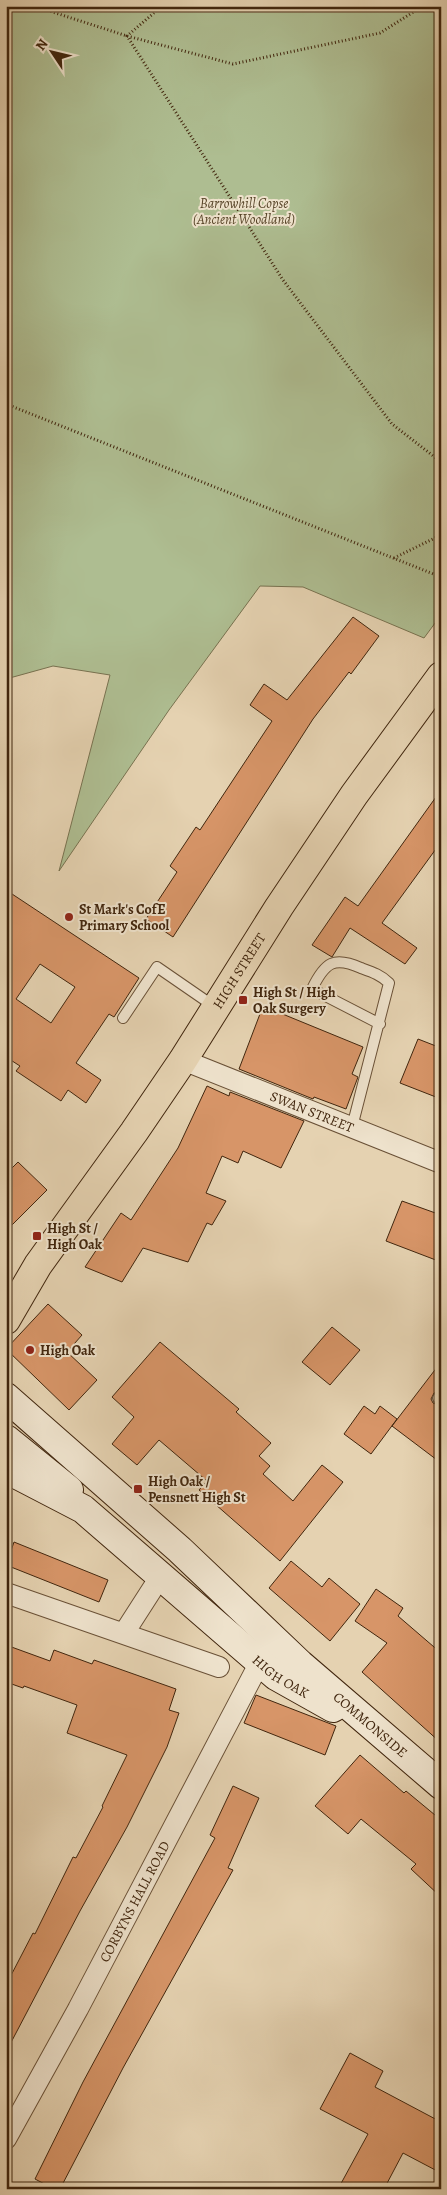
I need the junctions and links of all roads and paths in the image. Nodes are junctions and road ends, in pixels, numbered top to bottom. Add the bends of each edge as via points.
1 (34, 6) edge
2 (162, 6) edge
3 (423, 6) edge
4 (127, 36) junction
5 (6, 404) edge
6 (441, 462) edge
7 (441, 535) edge
8 (394, 558) junction
9 (441, 577) edge
10 (441, 676) edge
11 (216, 1007) junction
12 (123, 1018) dead end
13 (380, 1024) junction
14 (184, 1060) junction
15 (352, 1128) junction
16 (441, 1163) edge
17 (38, 1265) junction
18 (6, 1291) edge
19 (6, 1320) edge
20 (6, 1397) edge
21 (6, 1439) edge
22 (6, 1469) edge
23 (83, 1509) junction
24 (180, 1550) junction
25 (160, 1577) junction
26 (6, 1593) edge
27 (124, 1633) junction
28 (276, 1640) junction
29 (260, 1662) junction
30 (300, 1664) joint
31 (219, 1667) dead end
32 (376, 1731) junction
33 (441, 1785) edge
34 (6, 2139) edge

1 - 4 path
2 - 4 path
3 - 4 path via 380,33 233,64
4 - 6 path via 283,280 392,424
5 - 8 path
7 - 8 path
8 - 9 path
10 - 11 main road, HIGH STREET via 354,795
11 - 12 lane via 157,967
11 - 14 main road, HIGH STREET
13 - 13 lane via 389,982 344,960 326,968 312,989
13 - 15 lane
14 - 15 street, SWAN STREET
14 - 17 main road, HIGH STREET
15 - 16 street, SWAN STREET
17 - 18 main road, HIGH STREET
17 - 19 main road, HIGH STREET
20 - 24 main road, HIGH OAK
21 - 23 main road, HIGH OAK via 72,1492
22 - 23 main road, HIGH OAK
23 - 25 main road, HIGH OAK
24 - 25 main road
24 - 28 main road, HIGH OAK
25 - 27 street
25 - 29 main road, HIGH OAK
26 - 27 street
27 - 31 street
28 - 29 main road
28 - 30 main road, HIGH OAK
29 - 32 main road, HIGH OAK via 276,1676
29 - 34 street, CORBYNS HALL ROAD
30 - 32 main road, COMMONSIDE
32 - 33 main road, COMMONSIDE

